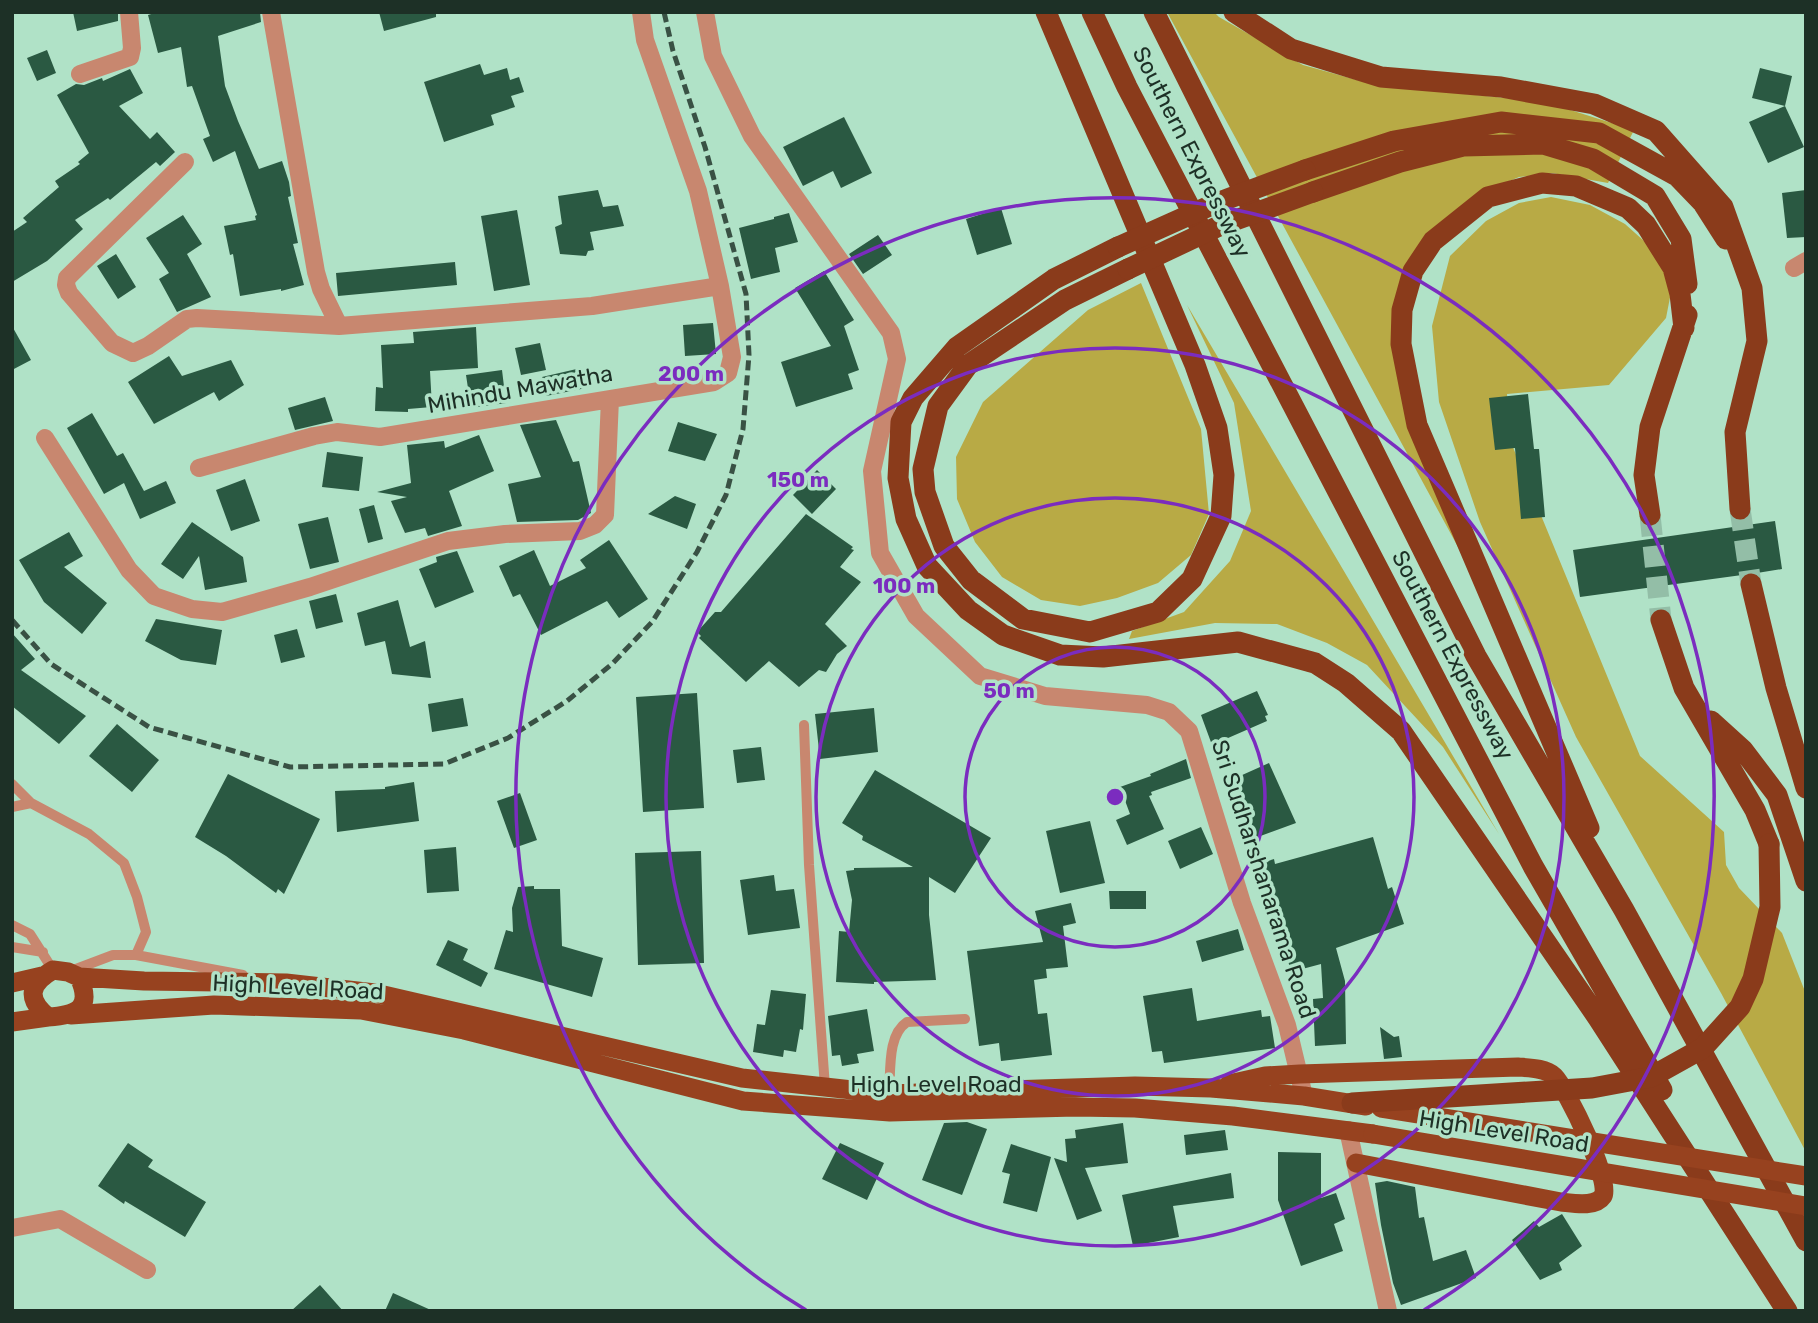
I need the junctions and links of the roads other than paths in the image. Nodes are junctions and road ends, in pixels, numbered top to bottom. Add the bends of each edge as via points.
1 (129, 12) edge
2 (271, 12) edge
3 (641, 12) edge
4 (705, 12) edge
5 (1046, 12) edge
6 (1092, 12) edge
7 (1154, 12) edge
8 (1234, 12) edge
9 (80, 74) dead end
10 (185, 162) dead end
11 (1746, 270) junction
12 (720, 286) junction
13 (339, 326) junction
14 (1684, 328) junction
15 (610, 399) junction
16 (45, 438) dead end
17 (199, 468) dead end
18 (1740, 509) tunnel mouth
19 (1650, 515) tunnel mouth
20 (1751, 584) tunnel mouth
21 (1661, 620) tunnel mouth
22 (1776, 688) junction
23 (1698, 709) junction
24 (804, 725) dead end
25 (1806, 734) edge
26 (12, 784) edge
27 (1806, 788) edge
28 (31, 803) junction
29 (12, 807) edge
30 (1806, 881) edge
31 (1624, 910) junction
32 (12, 925) edge
33 (12, 947) edge
34 (43, 952) junction
35 (136, 955) junction
36 (61, 974) junction
37 (12, 983) edge
38 (286, 983) junction
39 (71, 1015) junction
40 (48, 1017) junction
41 (965, 1019) dead end
42 (12, 1022) edge
43 (1300, 1073) junction
44 (825, 1087) junction
45 (1211, 1088) junction
46 (889, 1094) junction
47 (1304, 1096) junction
48 (1352, 1103) junction
49 (1348, 1130) junction
50 (1356, 1163) junction
51 (1806, 1176) edge
52 (1806, 1206) edge
53 (12, 1228) edge
54 (1806, 1241) edge
55 (148, 1270) dead end
56 (1388, 1311) edge
57 (1788, 1311) edge

1 - 9 street via 130,57
2 - 13 street via 316,272
3 - 12 street, Mihindu Mawatha via 645,40 698,191
4 - 43 street, Sri Sudharshanarama Road via 713,55 752,136 891,333 897,359 872,471 880,553 916,616 980,676 1045,696 1147,705 1169,712 1189,731
5 - 14 highway, bridge via 1195,365 1217,428 1224,475 1221,516 1192,579 1158,612 1090,632 1023,619 971,580 944,546 925,492 923,469 938,406 968,365 1065,300 1128,268 1219,226 1400,162 1463,146 1543,144 1593,159 1655,196 1681,239 1689,305
6 - 57 highway, Southern Expressway via 1533,866
7 - 31 highway, Southern Expressway via 1476,656
8 - 11 highway via 1291,49 1381,76 1501,87 1594,104 1656,131 1724,207
10 - 13 street via 67,278 69,293 112,343 137,351 197,318
11 - 18 highway via 1757,341 1735,432
11 - 57 highway, bridge via 1703,203 1677,176 1599,133 1501,122 1394,141 1214,204 1054,279 957,347 913,398 901,422 898,478 906,519 927,566 968,610 1003,635 1060,655 1103,657 1238,642 1315,663 1346,683 1401,731 1598,1018
12 - 13 street via 592,306
12 - 15 street, Mihindu Mawatha via 732,356 728,373 715,382
14 - 19 highway via 1650,427 1644,475
14 - 31 highway via 1674,268 1646,225 1628,208 1576,186 1542,183 1488,197 1433,241 1413,271 1402,310 1401,344 1417,425
15 - 16 street via 605,515 595,525 580,531 448,541 222,612 192,609 154,596 129,570
15 - 17 street, Mihindu Mawatha via 380,437 337,432
20 - 22 highway
21 - 23 highway via 1684,688
22 - 25 highway
22 - 27 highway
23 - 30 highway via 1743,750 1777,795
23 - 48 highway, bridge via 1769,844 1770,906 1753,979 1740,1007 1703,1048 1651,1077 1592,1088
24 - 44 lane
26 - 28 lane
28 - 29 lane
28 - 35 lane via 89,834 124,863 146,932
31 - 54 highway, Southern Expressway
32 - 34 lane via 30,934
33 - 34 lane
34 - 36 lane
35 - 36 lane via 113,955
35 - 38 lane
36 - 37 highway, High Level Road
36 - 38 highway, High Level Road via 144,981
36 - 39 highway via 85,990 80,1009
36 - 40 highway via 33,989 33,1000
38 - 44 highway, High Level Road via 375,993 741,1078
39 - 40 highway
39 - 49 highway, High Level Road via 214,1005 361,1010 464,1030 743,1101 890,1112 1135,1108
40 - 42 highway
41 - 46 lane via 907,1022 899,1027 893,1043
43 - 45 highway
43 - 47 street, Sri Sudharshanarama Road
43 - 50 highway via 1518,1067 1546,1071 1569,1099 1603,1175 1605,1192 1593,1202 1561,1202
44 - 46 highway, High Level Road
45 - 46 highway, High Level Road
45 - 47 highway, High Level Road
47 - 48 highway, High Level Road
48 - 51 highway, High Level Road, bridge
49 - 50 street
49 - 52 highway, High Level Road, bridge
50 - 56 street
53 - 55 street via 60,1219

